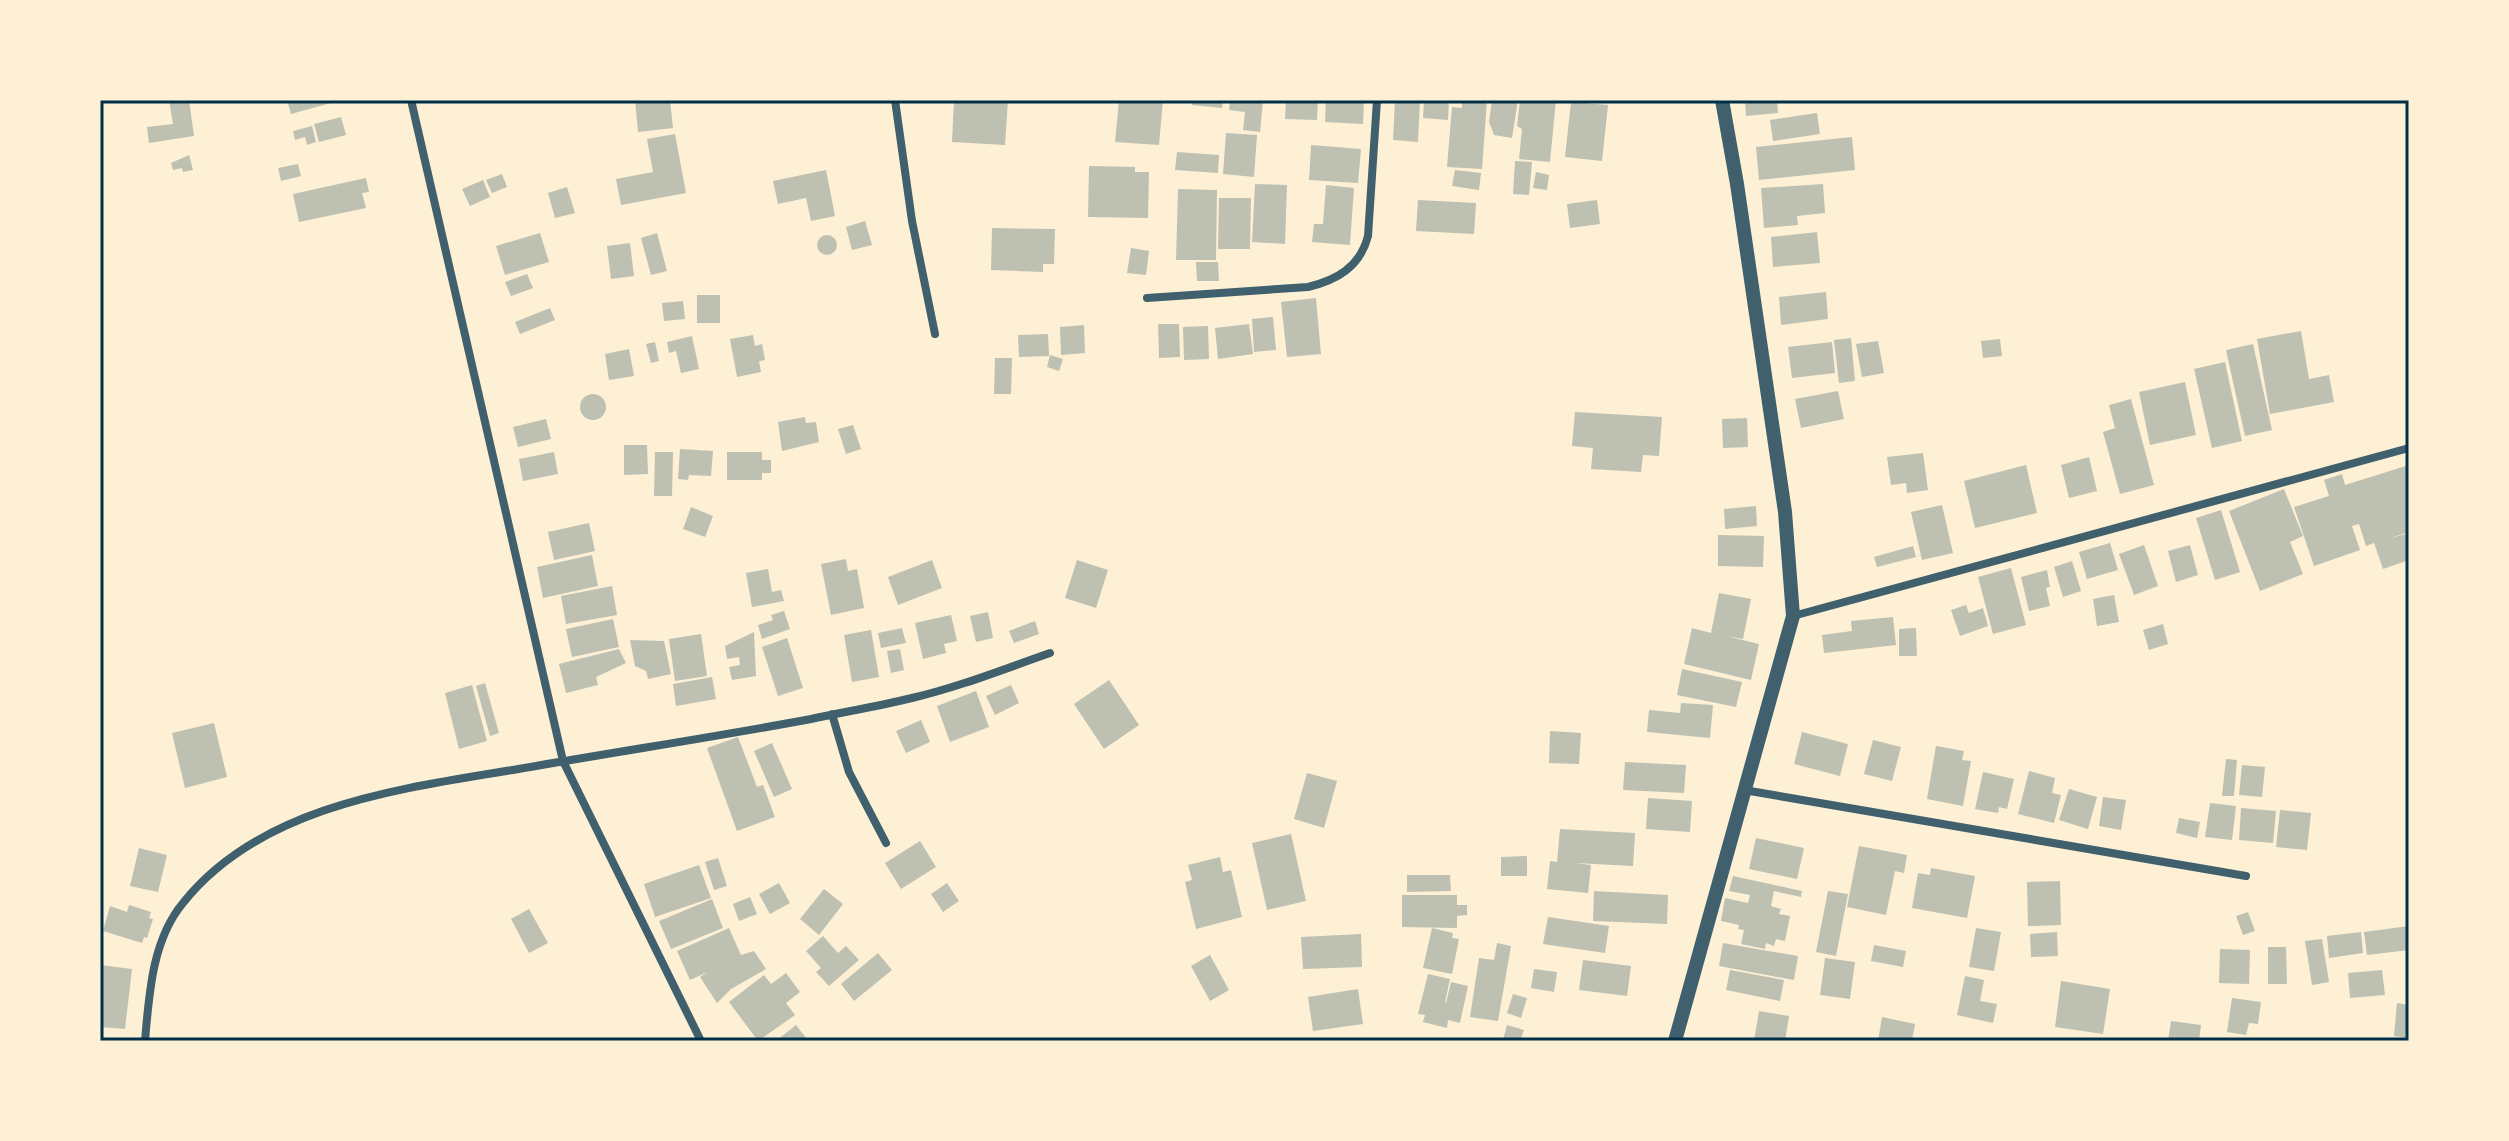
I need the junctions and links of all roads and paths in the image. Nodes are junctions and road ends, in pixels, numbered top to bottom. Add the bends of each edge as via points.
1 (411, 100) edge
2 (895, 100) edge
3 (1377, 100) edge
4 (1722, 100) edge
5 (1147, 298) dead end
6 (935, 334) dead end
7 (2409, 448) edge
8 (1793, 616) junction
9 (1050, 653) dead end
10 (832, 714) junction
11 (563, 761) junction
12 (1744, 790) junction
13 (886, 843) dead end
14 (2246, 876) dead end
15 (145, 1041) edge
16 (701, 1041) edge
17 (1675, 1041) edge

1 - 11 street
2 - 6 street
3 - 5 street via 1368,236 1350,268 1308,287
4 - 8 street via 1785,512
7 - 8 street
8 - 12 street
9 - 10 street via 913,698
10 - 11 street
10 - 13 street via 849,772
11 - 15 street via 360,799 297,820 249,845 182,904 159,946
11 - 16 street
12 - 14 street
12 - 17 street

